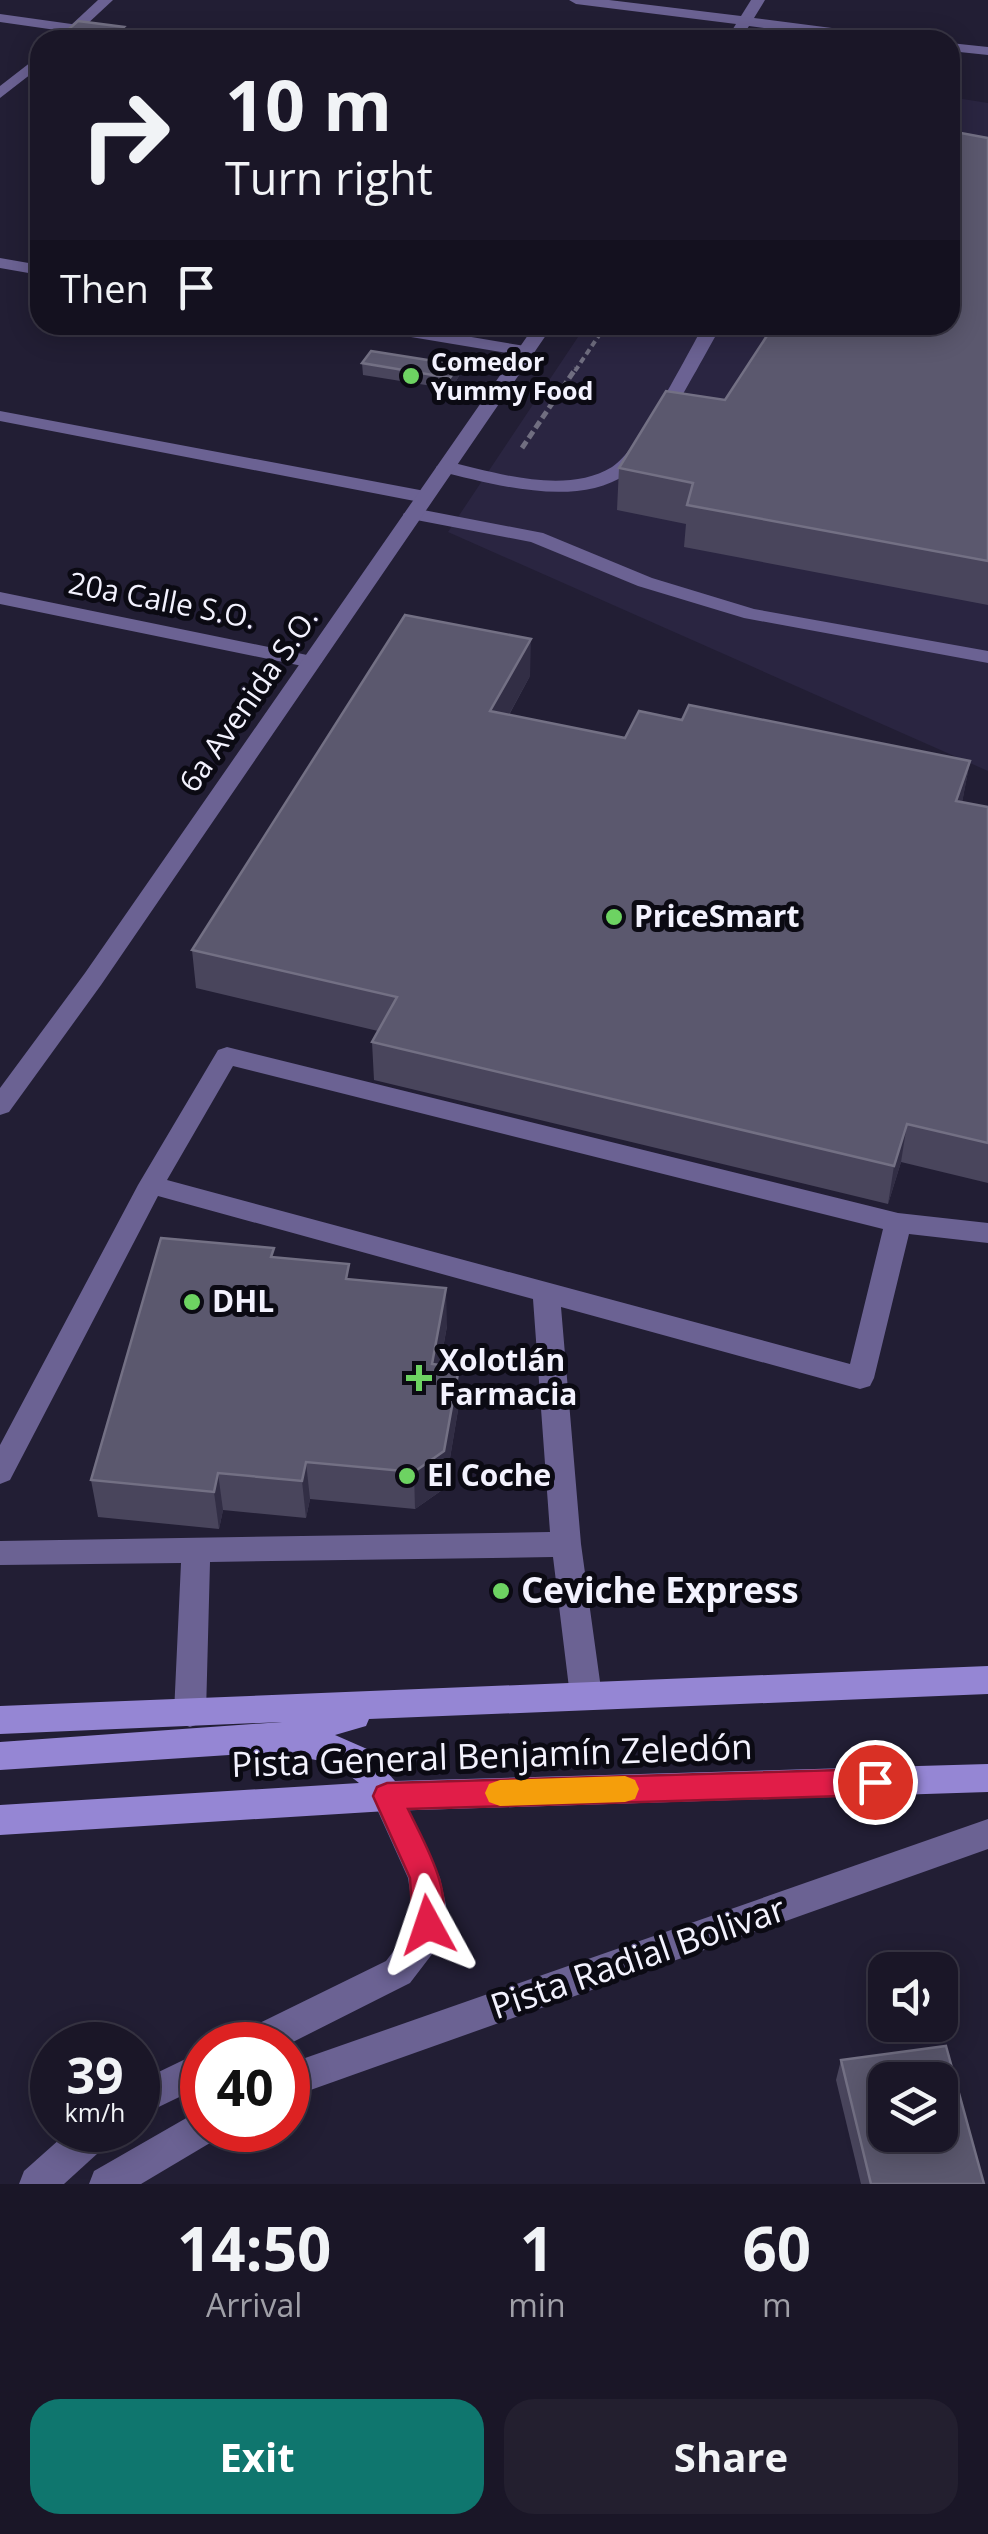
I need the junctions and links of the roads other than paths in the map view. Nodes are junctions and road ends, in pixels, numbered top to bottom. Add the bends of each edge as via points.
1 (106, 0) edge
2 (576, 0) edge
3 (758, 0) edge
4 (0, 18) edge
5 (744, 22) junction
6 (75, 29) junction
7 (82, 30) edge
8 (739, 30) edge
9 (811, 30) edge
10 (960, 48) edge
11 (988, 51) edge
12 (30, 68) edge
13 (0, 94) edge
14 (0, 263) edge
15 (30, 268) edge
16 (429, 335) edge
17 (537, 335) edge
18 (707, 335) edge
19 (525, 351) junction
20 (0, 416) edge
21 (446, 468) junction
22 (419, 506) junction
23 (0, 598) edge
24 (988, 656) edge
25 (312, 662) junction
26 (0, 1106) edge
27 (151, 1185) junction
28 (898, 1222) junction
29 (988, 1233) edge
30 (546, 1290) junction
31 (0, 1472) edge
32 (566, 1544) junction
33 (196, 1550) junction
34 (0, 1553) edge
35 (988, 1680) edge
36 (586, 1696) junction
37 (398, 1704) junction
38 (190, 1712) junction
39 (0, 1720) edge
40 (273, 1739) junction
41 (0, 1744) edge
42 (57, 1752) junction
43 (0, 1756) edge
44 (988, 1778) edge
45 (387, 1796) junction
46 (0, 1820) edge
47 (988, 1834) edge
48 (297, 2022) edge
49 (310, 2074) edge
50 (180, 2140) edge
51 (72, 2152) edge
52 (37, 2184) edge
53 (107, 2184) edge

1 - 6 street
2 - 5 street
3 - 5 street
4 - 6 street
5 - 8 street
5 - 9 street
6 - 7 street
10 - 11 street
12 - 13 street
14 - 15 street
16 - 19 street
17 - 19 street, 6a Avenida S.O.
18 - 21 street via 625,468 562,486
19 - 21 street, 6a Avenida S.O.
20 - 22 street
21 - 22 street, 6a Avenida S.O.
22 - 24 street via 536,537 645,582 751,614
22 - 25 street, 6a Avenida S.O.
23 - 25 street, 20a Calle S.O.
25 - 26 street, 6a Avenida S.O.
27 - 28 street via 227,1056
27 - 30 street
27 - 31 street
28 - 29 street
28 - 30 street via 860,1378
30 - 32 street
32 - 33 street
32 - 36 street
33 - 34 street
33 - 38 street
35 - 36 main road, Pista General Benjamín Zeledón
36 - 37 main road, Pista General Benjamín Zeledón
37 - 38 main road, Pista General Benjamín Zeledón
37 - 40 main road
38 - 39 main road, Pista General Benjamín Zeledón
40 - 42 main road
40 - 45 main road via 354,1754
41 - 42 main road
42 - 43 main road
44 - 45 main road, Pista General Benjamín Zeledón
45 - 46 main road, Pista General Benjamín Zeledón
45 - 48 street via 424,1878 424,1938 398,1972
47 - 49 street, Pista Radial Bolivar
50 - 53 street
51 - 52 street

